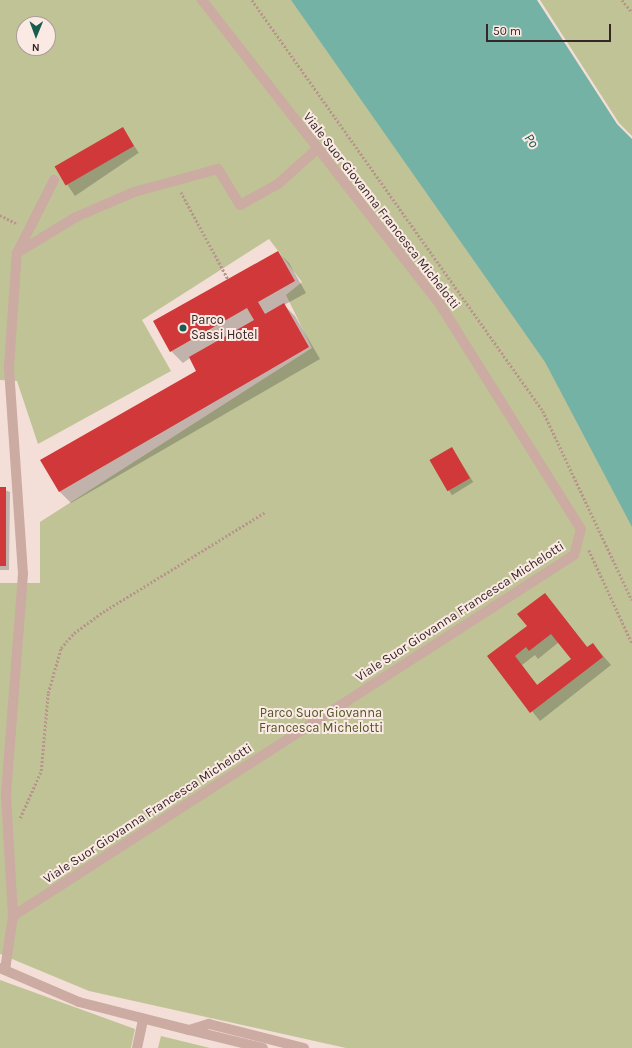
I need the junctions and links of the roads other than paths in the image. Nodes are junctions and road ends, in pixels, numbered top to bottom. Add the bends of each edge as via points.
1 (202, 0) edge
2 (317, 149) junction
3 (54, 180) dead end
4 (17, 253) junction
5 (13, 916) junction
6 (3, 969) edge
7 (143, 1019) junction
8 (189, 1030) junction
9 (137, 1048) edge
10 (263, 1048) edge
11 (304, 1048) edge

1 - 2 street, Viale Suor Giovanna Francesca Michelotti
2 - 4 street via 278,184 240,205 218,169 134,192 76,217
2 - 5 street, Viale Suor Giovanna Francesca Michelotti via 441,306 581,529 574,555
3 - 4 street
4 - 5 street via 9,366 23,574 6,796
5 - 6 street
6 - 7 street via 79,1002
7 - 8 street
7 - 9 street
8 - 10 street
8 - 11 street via 209,1024

